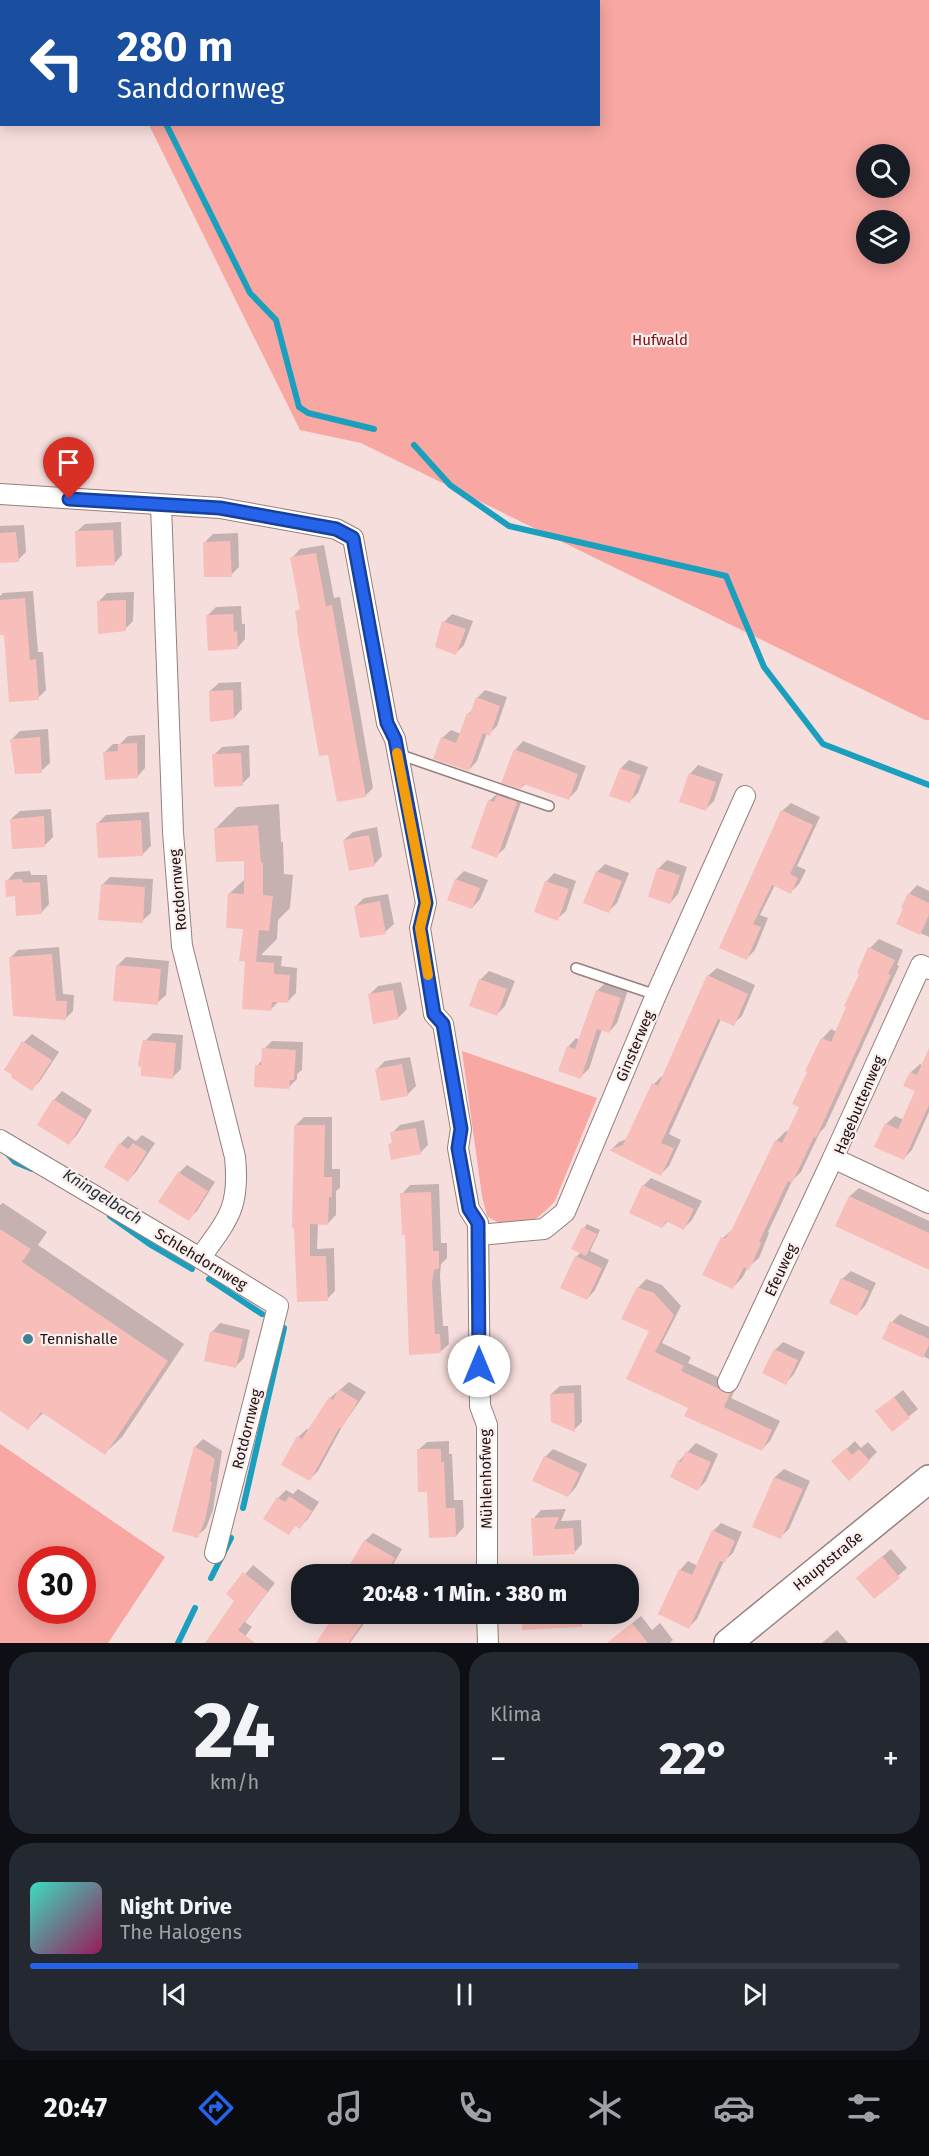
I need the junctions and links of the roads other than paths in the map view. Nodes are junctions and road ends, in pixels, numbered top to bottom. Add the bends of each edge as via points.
1 (0, 495) edge
2 (161, 505) junction
3 (398, 754) junction
4 (745, 796) dead end
5 (549, 806) dead end
6 (576, 968) dead end
7 (929, 969) edge
8 (656, 995) junction
9 (0, 1140) edge
10 (833, 1158) junction
11 (929, 1203) edge
12 (479, 1235) junction
13 (200, 1258) junction
14 (278, 1306) joint
15 (728, 1382) dead end
16 (929, 1479) edge
17 (215, 1552) dead end
18 (487, 1564) edge
19 (487, 1624) edge
20 (488, 1643) edge
21 (728, 1643) edge

1 - 2 street
2 - 3 street, Mühlenhofweg via 220,508 336,529 353,538 387,723
2 - 13 street, Rotdornweg via 173,832 182,946 238,1182 225,1224
3 - 5 lane
3 - 12 street, Mühlenhofweg via 426,903 420,928 434,1014 443,1024 461,1129 458,1148 469,1209 478,1223
4 - 8 street, Ginsterweg
6 - 8 lane
7 - 10 street, Hagebuttenweg via 921,965
8 - 12 street, Ginsterweg via 565,1212 544,1228
9 - 13 street, Schlehdornweg
10 - 11 street, Hagebuttenweg
10 - 15 street, Efeuweg
12 - 18 street, Mühlenhofweg via 480,1406 487,1425
13 - 14 street, Schlehdornweg
14 - 17 street, Rotdornweg
16 - 21 street, Hauptstraße
19 - 20 street

